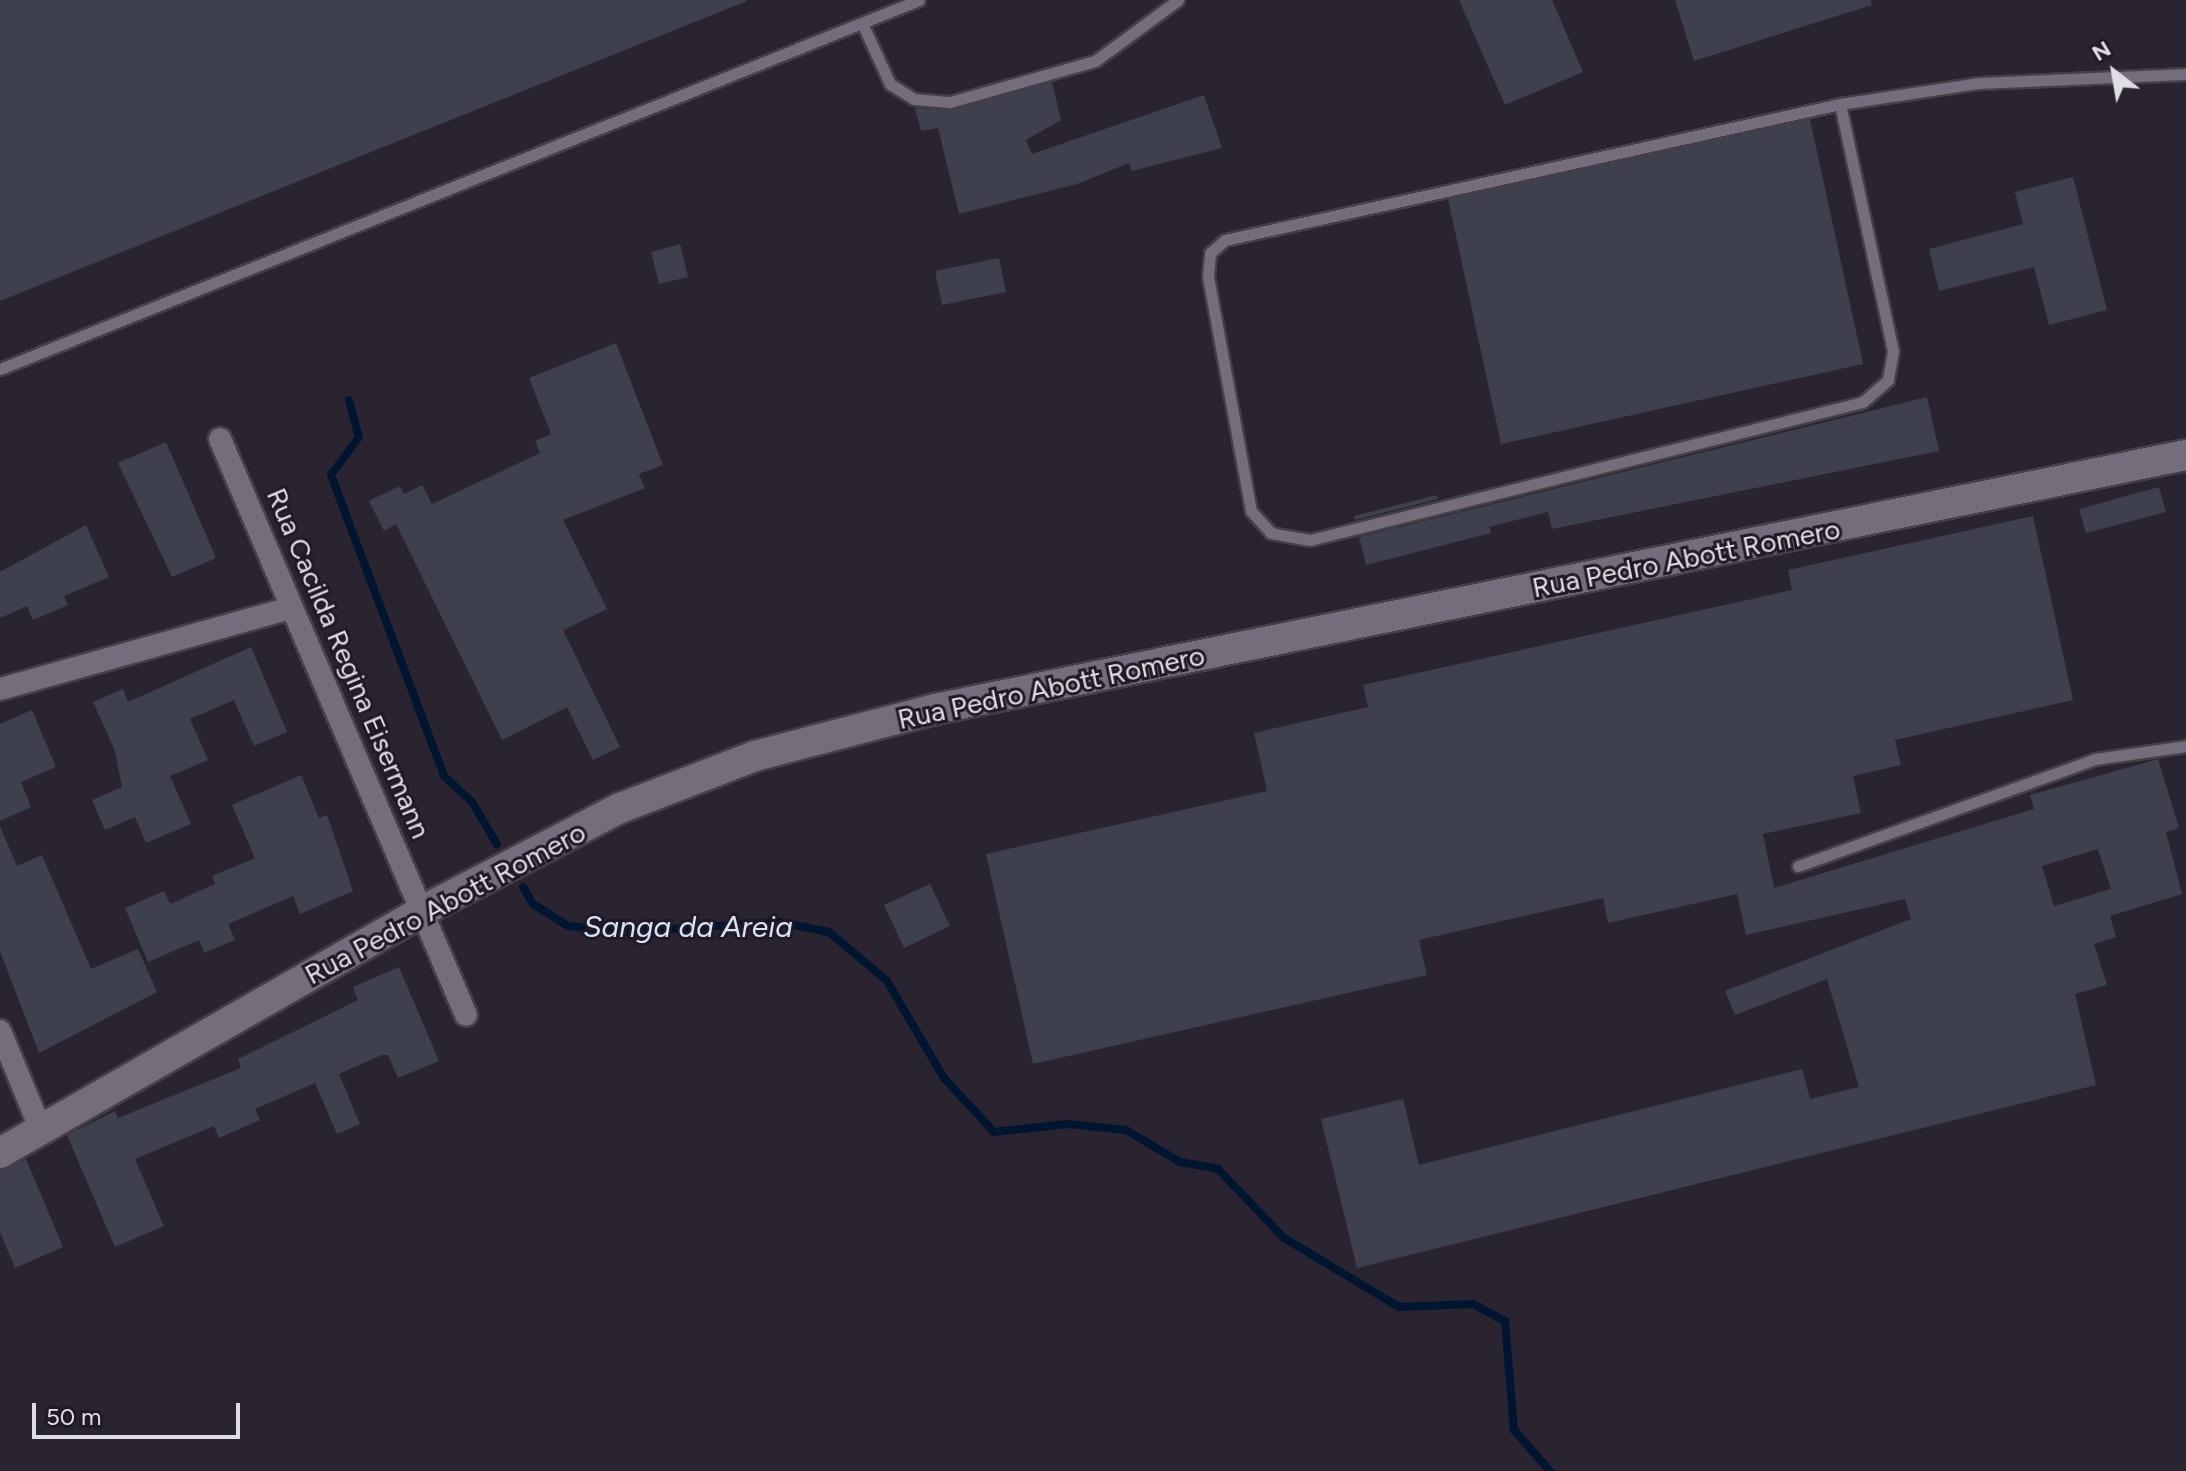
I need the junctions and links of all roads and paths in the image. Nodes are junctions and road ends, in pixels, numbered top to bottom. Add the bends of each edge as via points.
1 (919, 0) edge
2 (1178, 0) edge
3 (862, 23) junction
4 (2186, 74) edge
5 (1840, 104) junction
6 (0, 369) edge
7 (220, 439) dead end
8 (2186, 455) edge
9 (291, 608) junction
10 (0, 689) edge
11 (2186, 746) edge
12 (1798, 866) dead end
13 (424, 910) junction
14 (466, 1015) dead end
15 (0, 1031) edge
16 (41, 1130) junction
17 (0, 1153) edge

1 - 3 lane
2 - 3 lane via 1095,61 950,102 914,99 890,84
3 - 6 lane
4 - 5 lane via 1979,83
5 - 5 lane via 1225,240 1210,253 1208,277 1251,511 1271,533 1310,540 1863,402 1888,380 1893,351
7 - 9 street, Rua Cacilda Regina Eisermann
8 - 13 street, Rua Pedro Abott Romero via 935,709 755,756 620,808
9 - 10 street
9 - 13 street, Rua Cacilda Regina Eisermann
11 - 12 lane via 2095,759
13 - 14 street, Rua Cacilda Regina Eisermann
13 - 16 street, Rua Pedro Abott Romero
15 - 16 street
16 - 17 street, Rua Pedro Abott Romero

